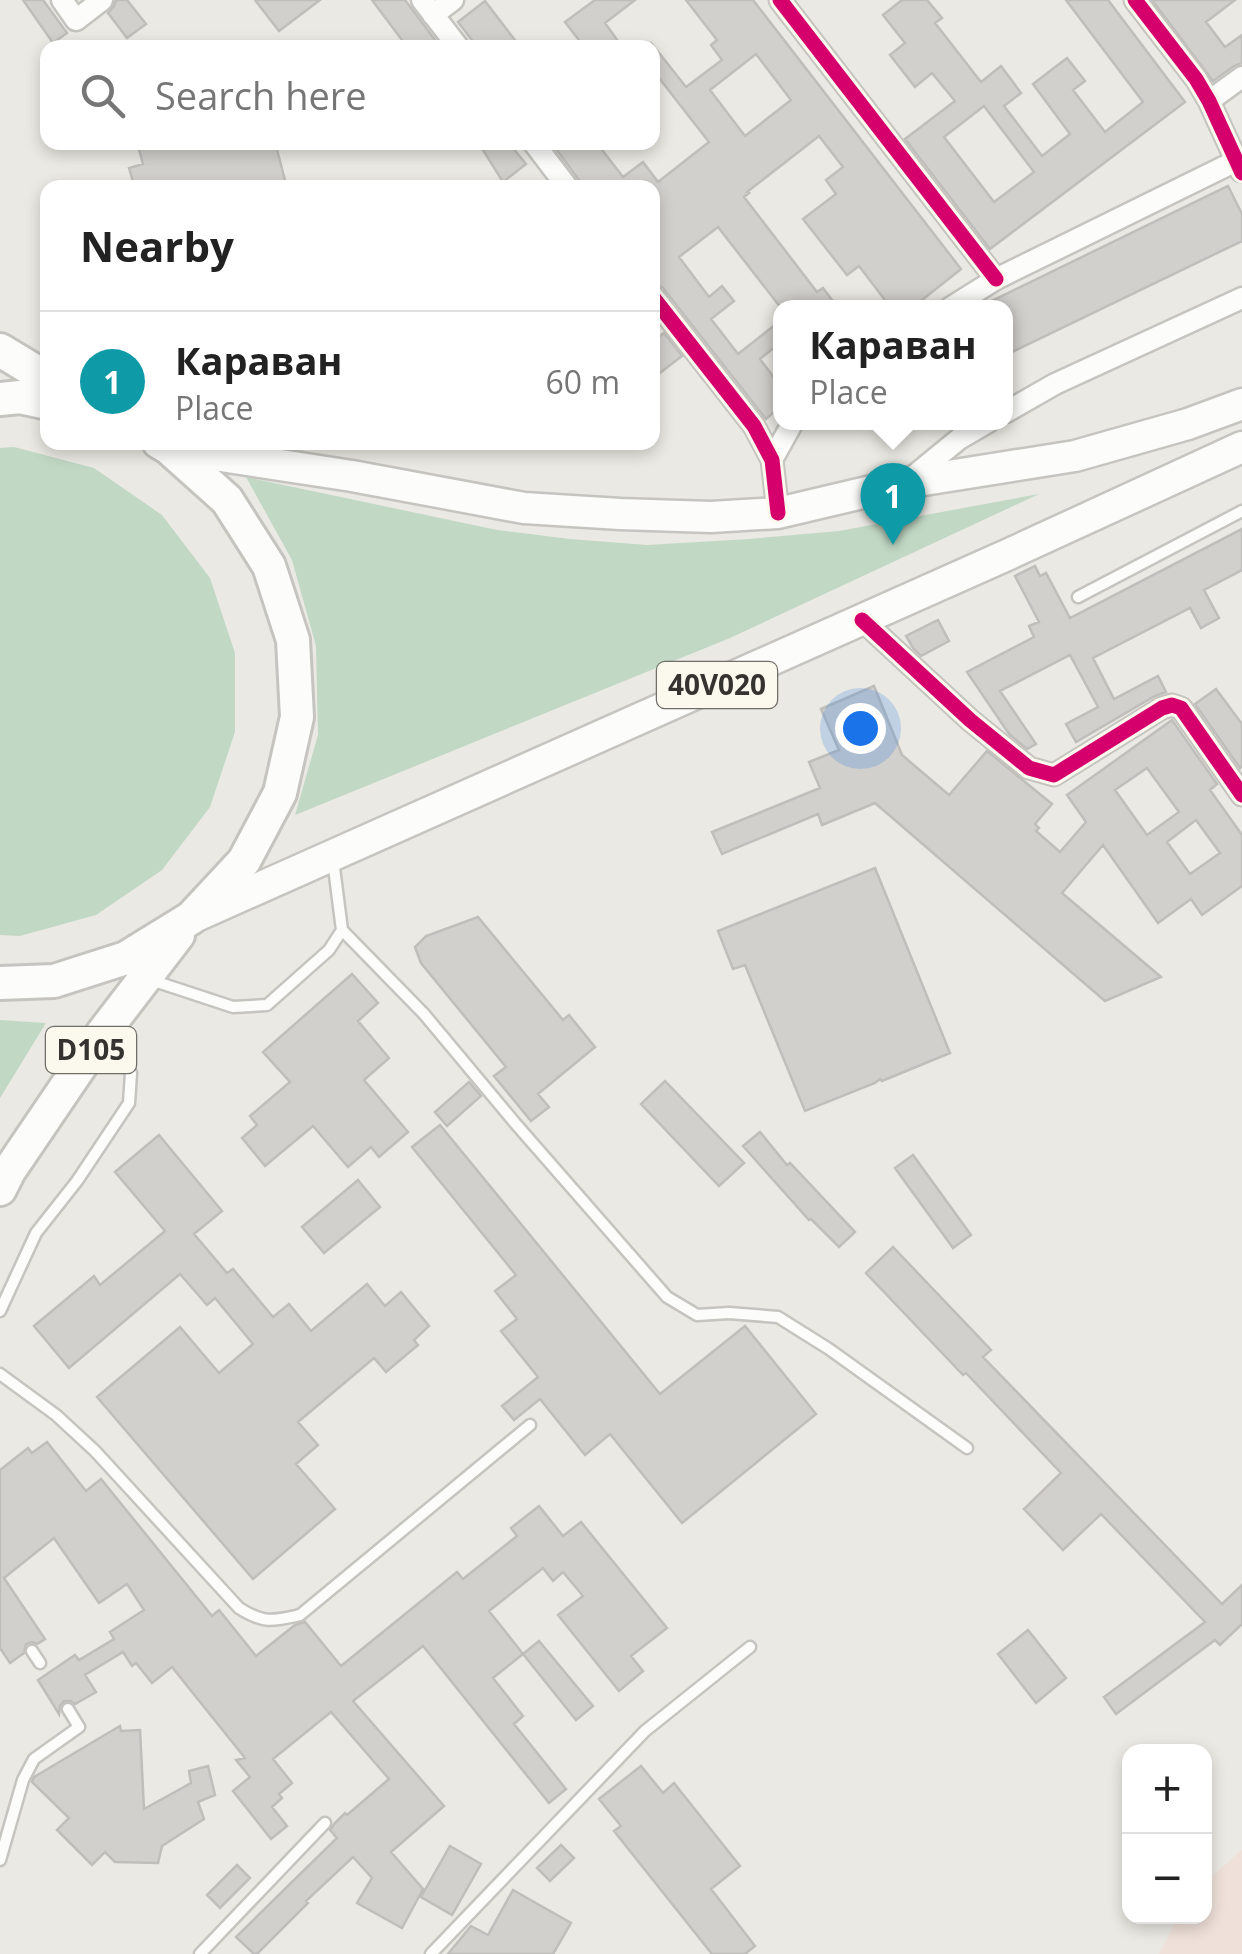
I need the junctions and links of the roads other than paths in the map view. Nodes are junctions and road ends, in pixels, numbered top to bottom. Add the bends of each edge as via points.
1 (62, 0) edge
2 (102, 0) edge
3 (453, 0) edge
4 (780, 0) edge
5 (1135, 0) edge
6 (428, 8) edge
7 (453, 40) edge
8 (1242, 77) edge
9 (1209, 101) junction
10 (539, 150) edge
11 (1240, 164) edge
12 (562, 180) edge
13 (996, 279) junction
14 (1242, 298) edge
15 (963, 300) edge
16 (660, 306) edge
17 (0, 350) edge
18 (40, 374) edge
19 (0, 398) edge
20 (40, 401) edge
21 (1242, 404) edge
22 (1013, 408) edge
23 (789, 430) edge
24 (974, 430) edge
25 (1242, 447) edge
26 (170, 450) edge
27 (194, 450) edge
28 (772, 460) junction
29 (906, 483) junction
30 (1242, 511) edge
31 (778, 514) junction
32 (1078, 596) dead end
33 (862, 620) junction
34 (1242, 795) edge
35 (332, 856) junction
36 (191, 918) junction
37 (342, 930) junction
38 (145, 978) junction
39 (0, 983) edge
40 (102, 1034) junction
41 (0, 1189) edge
42 (0, 1312) edge
43 (0, 1374) edge
44 (530, 1425) dead end
45 (967, 1448) dead end
46 (750, 1647) dead end
47 (32, 1650) dead end
48 (40, 1663) dead end
49 (68, 1708) dead end
50 (326, 1823) dead end
51 (0, 1860) edge
52 (200, 1954) edge
53 (431, 1954) edge

1 - 2 street via 76,20
3 - 6 street
4 - 13 street
5 - 9 street
6 - 7 street
8 - 9 street
9 - 11 street
10 - 12 street
11 - 13 street
13 - 15 street
14 - 22 street
16 - 28 street via 754,426
17 - 18 highway
19 - 20 highway
21 - 29 main road via 1075,456
23 - 28 street
24 - 29 street
25 - 33 main road, 40V020
26 - 36 highway via 227,500 269,566 294,659 296,717 280,793 244,862
27 - 31 main road via 524,508
28 - 31 street
29 - 31 main road
30 - 32 lane
33 - 34 street via 1029,768 1054,775 1172,705 1181,708
33 - 35 main road, 40V020
35 - 36 main road, 40V020
35 - 37 lane
36 - 38 highway, D105
36 - 39 highway via 126,958 54,981
37 - 38 lane via 267,1005 233,1007
37 - 45 lane via 424,1014 667,1296 697,1315 778,1317
38 - 40 highway, D105
40 - 41 highway, D105
40 - 42 lane via 130,1074 129,1103 36,1233
43 - 44 lane via 95,1450 256,1619 300,1615
46 - 53 lane via 644,1731
47 - 48 lane
49 - 51 lane via 79,1726 34,1759
50 - 52 lane

